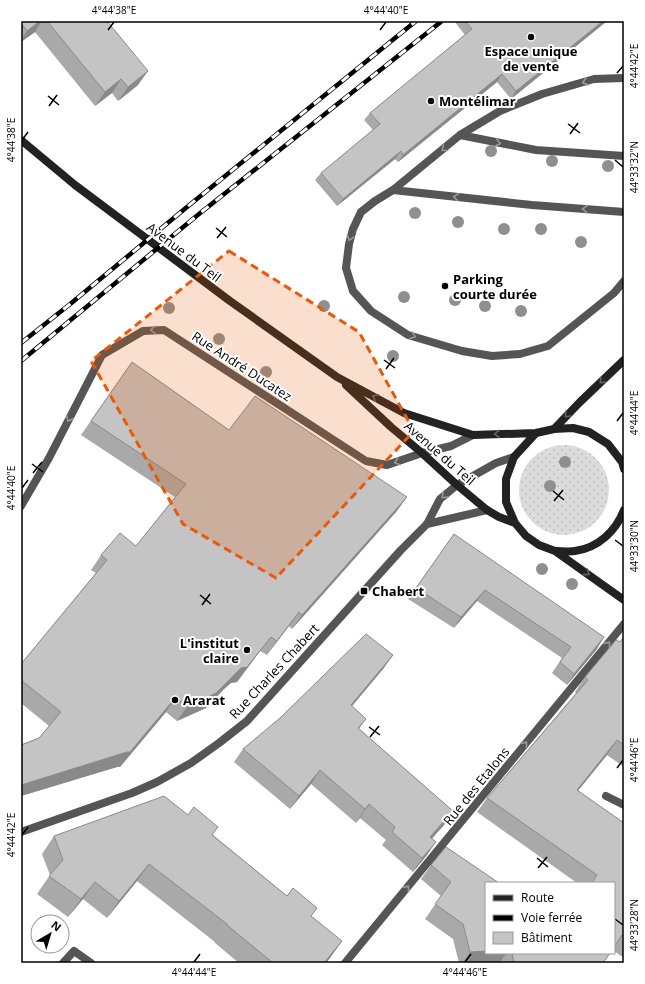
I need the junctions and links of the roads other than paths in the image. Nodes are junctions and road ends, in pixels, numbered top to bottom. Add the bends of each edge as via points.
1 (624, 78) edge
2 (460, 135) junction
3 (21, 140) edge
4 (624, 156) edge
5 (394, 190) junction
6 (624, 212) edge
7 (624, 280) edge
8 (624, 360) edge
9 (337, 377) junction
10 (554, 429) junction
11 (536, 433) junction
12 (473, 435) junction
13 (422, 453) junction
14 (514, 457) junction
15 (623, 462) edge
16 (457, 485) junction
17 (21, 506) edge
18 (487, 510) junction
19 (624, 510) edge
20 (620, 520) junction
21 (515, 523) junction
22 (427, 524) junction
23 (624, 529) edge
24 (555, 550) junction
25 (624, 600) edge
26 (624, 624) edge
27 (606, 796) dead end
28 (624, 805) edge
29 (21, 832) edge
30 (63, 963) edge
31 (91, 963) edge
32 (345, 963) edge

1 -> 2 street via 594,79 542,94 500,111
2 -> 4 street via 536,150
2 -> 5 street
3 - 9 main road, Avenue du Teil via 75,185
6 -> 5 street
5 -> 7 street via 361,212 353,229 346,268 353,291 371,311 408,335 462,352 492,356 520,354 548,346 614,293
8 -> 10 main road
12 -> 9 main road, Avenue du Teil via 404,413
9 - 13 main road, Avenue du Teil
10 - 11 main road, Avenue du Teil
10 - 15 main road, Avenue du Teil via 573,428 589,432 608,444
11 -> 12 main road, Avenue du Teil
11 - 14 main road
12 - 13 street, Rue André Ducatez via 450,446
13 - 16 main road, Avenue du Teil
13 -> 17 street, Rue André Ducatez via 387,465 366,461 164,330 143,331 102,355
14 - 16 street, Rue Charles Chabert
14 - 21 main road via 506,479 506,502
16 - 18 main road, Avenue du Teil
16 -> 22 street, Rue Charles Chabert via 440,498
18 - 21 main road, Avenue du Teil
18 - 22 street
19 - 20 main road
20 - 23 main road
20 - 24 main road via 609,535 593,546 574,551
21 - 24 main road via 526,536 539,545
22 - 29 street, Rue Charles Chabert via 248,721 192,763 157,782
24 -> 25 main road
32 -> 26 street, Rue des Etalons
27 - 28 street
30 - 31 street via 74,950

